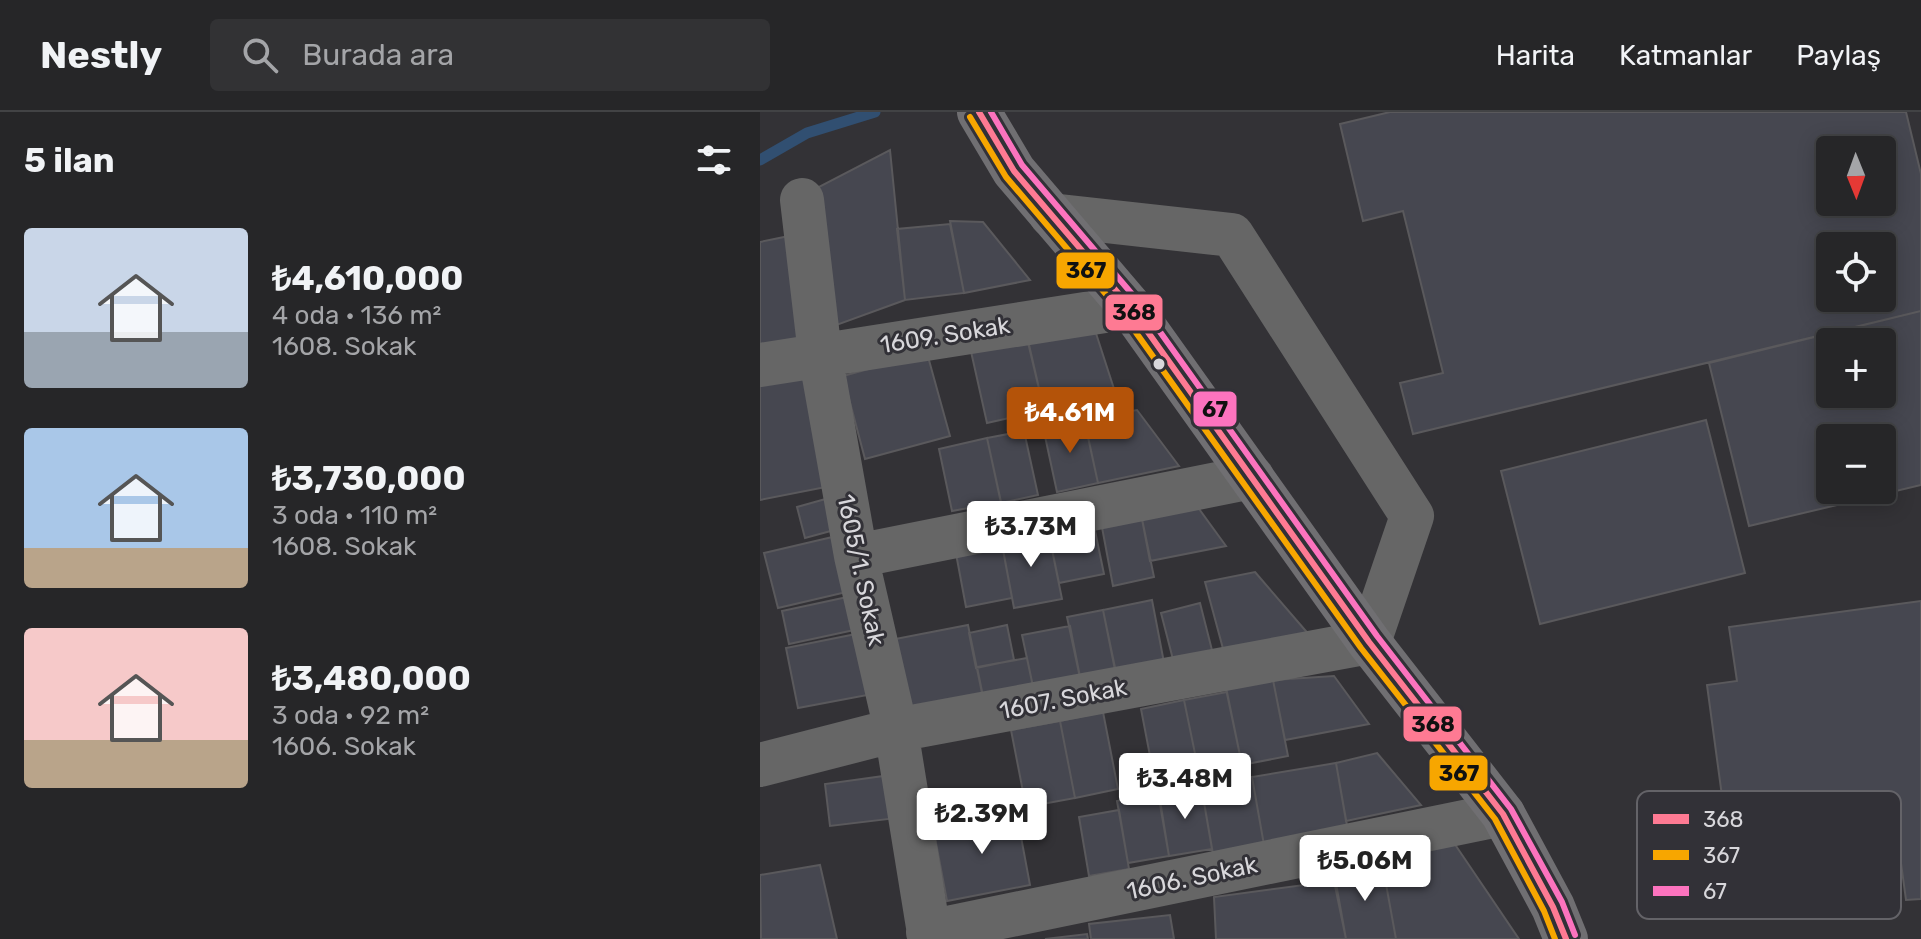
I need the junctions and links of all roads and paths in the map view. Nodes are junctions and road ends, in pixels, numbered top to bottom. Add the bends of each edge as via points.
1 (979, 112) edge
2 (802, 200) dead end
3 (1051, 215) junction
4 (1130, 307) junction
5 (820, 354) junction
6 (760, 365) edge
7 (1252, 477) junction
8 (856, 556) junction
9 (1369, 642) junction
10 (896, 730) junction
11 (760, 765) edge
12 (1503, 814) junction
13 (1560, 923) edge
14 (929, 935) edge
15 (1589, 939) edge

1 - 3 main road via 1014,171
2 - 5 street, 1605/1. Sokak
3 - 4 main road
3 - 9 street via 1232,235 1412,516
4 - 5 street, 1609. Sokak
4 - 7 main road
5 - 6 street, 1609. Sokak
5 - 8 street, 1605/1. Sokak
7 - 8 street
7 - 9 main road
8 - 10 street, 1605/1. Sokak
9 - 10 street, 1607. Sokak
9 - 12 main road
10 - 11 street, 1607. Sokak
10 - 14 street, 1605/1. Sokak
12 - 13 main road
12 - 14 street, 1606. Sokak
13 - 15 main road

